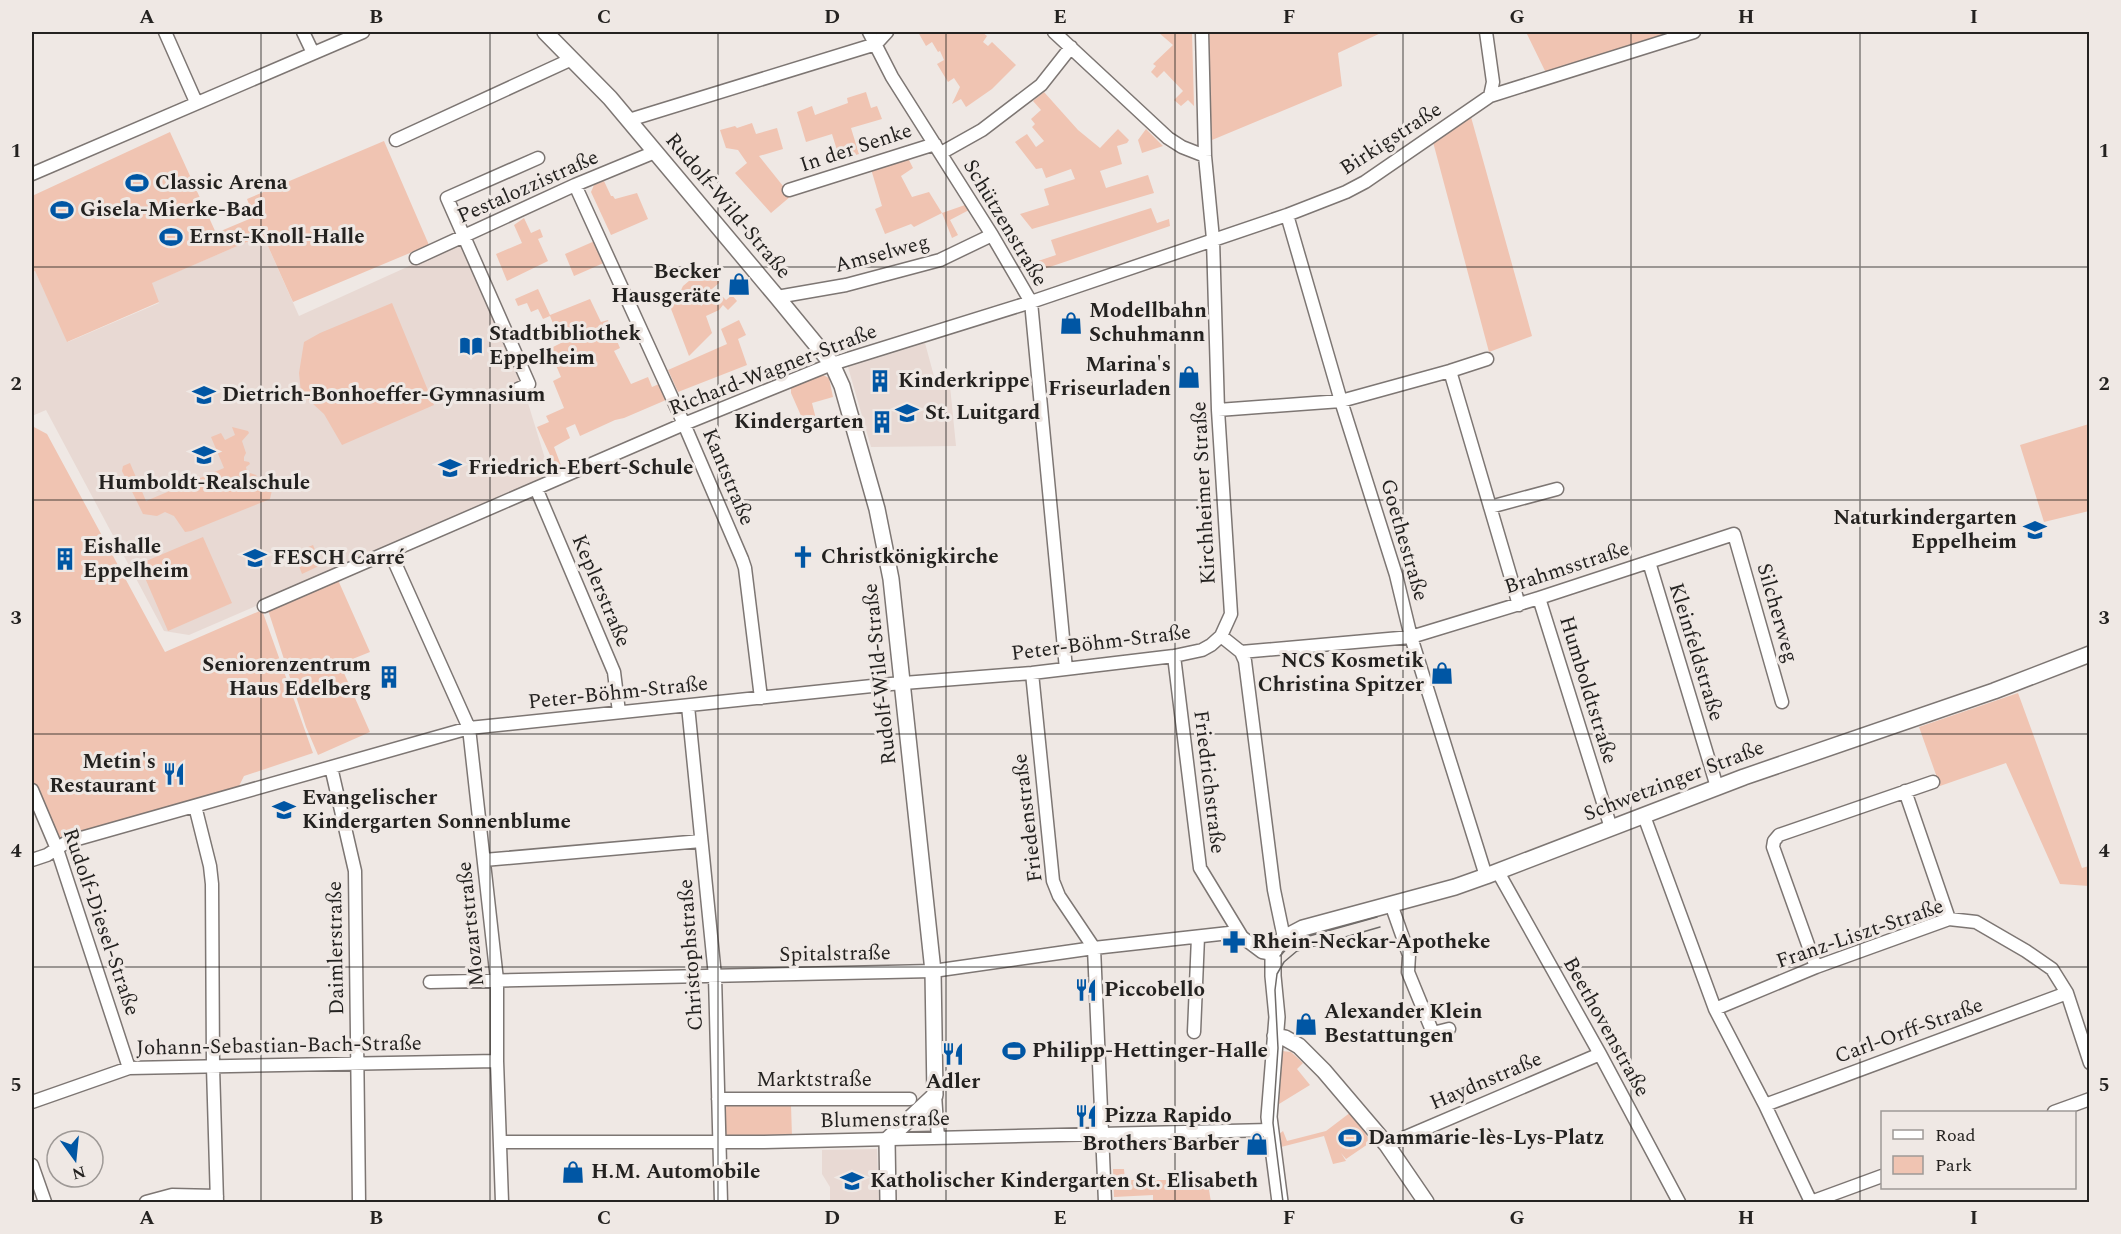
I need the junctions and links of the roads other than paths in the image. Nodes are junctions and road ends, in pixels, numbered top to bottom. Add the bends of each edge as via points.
1 (165, 32) edge
2 (303, 32) edge
3 (363, 32) edge
4 (545, 32) edge
5 (870, 32) edge
6 (887, 32) edge
7 (1054, 32) edge
8 (1202, 32) edge
9 (1486, 32) edge
10 (1694, 32) edge
11 (876, 44) junction
12 (1071, 48) junction
13 (313, 53) junction
14 (572, 59) junction
15 (1490, 96) junction
16 (196, 102) junction
17 (629, 120) junction
18 (396, 140) dead end
19 (938, 148) junction
20 (656, 152) junction
21 (1205, 156) junction
22 (537, 158) dead end
23 (32, 174) edge
24 (575, 185) junction
25 (789, 190) dead end
26 (1287, 215) junction
27 (992, 235) junction
28 (464, 237) junction
29 (1213, 239) junction
30 (416, 258) dead end
31 (777, 297) junction
32 (1031, 302) junction
33 (1488, 359) dead end
34 (832, 364) junction
35 (1450, 371) junction
36 (518, 389) dead end
37 (1341, 401) junction
38 (1218, 410) junction
39 (684, 424) junction
40 (536, 488) junction
41 (1557, 489) dead end
42 (1490, 507) junction
43 (1734, 534) joint
44 (390, 552) junction
45 (1649, 562) junction
46 (1539, 598) junction
47 (1519, 605) junction
48 (264, 606) dead end
49 (1221, 636) junction
50 (1411, 637) junction
51 (1241, 652) junction
52 (2090, 654) edge
53 (1174, 656) junction
54 (1066, 669) junction
55 (1032, 673) junction
56 (903, 684) junction
57 (760, 698) junction
58 (1782, 702) dead end
59 (688, 706) junction
60 (619, 712) junction
61 (469, 728) junction
62 (331, 767) junction
63 (1933, 782) dead end
64 (1717, 787) junction
65 (32, 790) edge
66 (1905, 791) junction
67 (195, 806) junction
68 (1644, 816) junction
69 (1611, 828) junction
70 (701, 841) junction
71 (57, 849) junction
72 (32, 860) edge
73 (484, 860) junction
74 (1492, 874) junction
75 (1391, 904) junction
76 (1949, 920) junction
77 (1238, 932) junction
78 (1198, 937) junction
79 (1278, 946) junction
80 (1094, 948) junction
81 (1816, 967) junction
82 (933, 971) junction
83 (715, 976) junction
84 (497, 980) junction
85 (430, 981) dead end
86 (2067, 993) junction
87 (1715, 1009) junction
88 (1449, 1029) dead end
89 (1194, 1032) dead end
90 (1275, 1036) junction
91 (1600, 1054) junction
92 (497, 1061) junction
93 (2090, 1063) edge
94 (357, 1064) junction
95 (213, 1067) junction
96 (129, 1068) junction
97 (935, 1095) junction
98 (718, 1099) junction
99 (910, 1099) dead end
100 (2090, 1099) edge
101 (32, 1102) edge
102 (1765, 1105) junction
103 (2059, 1111) edge
104 (1270, 1130) junction
105 (1103, 1135) junction
106 (938, 1138) junction
107 (887, 1140) junction
108 (501, 1142) junction
109 (720, 1142) junction
110 (1387, 1145) junction
111 (32, 1165) edge
112 (1881, 1176) edge
113 (217, 1199) edge
114 (45, 1203) edge
115 (146, 1203) edge
116 (359, 1203) edge
117 (502, 1203) edge
118 (721, 1203) edge
119 (888, 1203) edge
120 (1105, 1203) edge
121 (1280, 1203) edge
122 (1426, 1203) edge
123 (1679, 1203) edge
124 (1811, 1203) edge

1 - 16 street
2 - 13 street
3 - 13 street
4 - 14 street, Rudolf-Wild-Straße
5 - 11 street, Schützenstraße
6 - 11 street
7 - 12 street
8 - 21 street, Kirchheimer Straße
9 - 15 street via 1493,82
10 - 15 street, Birkigstraße
11 - 17 street
11 - 19 street, Schützenstraße via 892,77
12 - 19 street, In der Senke via 1041,85 982,130
12 - 21 street via 1168,138
13 - 16 street
14 - 17 street, Rudolf-Wild-Straße
14 - 18 street
15 - 26 street, Birkigstraße via 1365,182
16 - 23 street
17 - 20 street, Rudolf-Wild-Straße
19 - 25 street, In der Senke
19 - 27 street, Schützenstraße
20 - 24 street, Pestalozzistraße
20 - 31 street, Rudolf-Wild-Straße
21 - 29 street, Kirchheimer Straße
22 - 28 street via 447,198
24 - 28 street, Pestalozzistraße
24 - 39 street, Kantstraße
26 - 29 street, Birkigstraße
26 - 37 street, Goethestraße
27 - 31 street, Amselweg via 939,260 846,285
27 - 32 street, Schützenstraße
28 - 30 street, Pestalozzistraße
28 - 36 street via 529,384
29 - 32 street, Richard-Wagner-Straße
29 - 38 street, Kirchheimer Straße
31 - 34 street, Rudolf-Wild-Straße
32 - 34 street, Richard-Wagner-Straße
32 - 54 street, Schützenstraße
33 - 35 street
34 - 39 street, Richard-Wagner-Straße
34 - 56 street, Rudolf-Wild-Straße via 842,386 886,547
35 - 37 street
35 - 42 street
37 - 38 street
37 - 50 street, Goethestraße via 1396,575
38 - 49 street, Kirchheimer Straße via 1231,614
39 - 40 street, Richard-Wagner-Straße
39 - 57 street, Kantstraße via 745,568
40 - 44 street, Richard-Wagner-Straße
40 - 60 street, Keplerstraße via 614,672
41 - 42 street
42 - 47 street
43 - 45 street, Brahmsstraße
43 - 58 street, Silcherweg
44 - 48 street, Richard-Wagner-Straße
44 - 61 street, Mozartstraße
45 - 46 street, Brahmsstraße
45 - 64 street, Kleinfeldstraße
46 - 47 street, Brahmsstraße
46 - 69 street, Humboldtstraße
47 - 50 street, Brahmsstraße
49 - 51 street
49 - 53 street, Peter-Böhm-Straße via 1202,650
50 - 51 street
50 - 74 street, Goethestraße
51 - 79 street via 1274,890
52 - 64 street, Schwetzinger Straße
53 - 54 street, Peter-Böhm-Straße
53 - 77 street, Friedrichstraße via 1200,868
54 - 55 street, Peter-Böhm-Straße
55 - 56 street, Peter-Böhm-Straße
55 - 80 street, Friedenstraße via 1053,881
56 - 57 street, Peter-Böhm-Straße
56 - 82 street, Rudolf-Wild-Straße
57 - 59 street, Peter-Böhm-Straße
59 - 60 street, Peter-Böhm-Straße
59 - 70 street, Christophstraße
60 - 61 street, Peter-Böhm-Straße
61 - 62 street, Peter-Böhm-Straße
61 - 73 street, Mozartstraße
62 - 67 street, Peter-Böhm-Straße
62 - 94 street, Daimlerstraße via 355,871
63 - 66 street
64 - 68 street, Schwetzinger Straße
65 - 71 street, Rudolf-Diesel-Straße
66 - 76 street
66 - 81 street via 1779,835 1774,841
67 - 71 street, Peter-Böhm-Straße via 67,842
67 - 95 street via 212,884
68 - 69 street, Schwetzinger Straße
68 - 87 street
69 - 74 street, Schwetzinger Straße
70 - 73 street
70 - 83 street, Christophstraße
71 - 72 street, Peter-Böhm-Straße
71 - 96 street, Rudolf-Diesel-Straße
73 - 84 street, Mozartstraße
74 - 75 street, Schwetzinger Straße
74 - 91 street, Beethovenstraße
75 - 79 street, Schwetzinger Straße via 1303,928
75 - 88 street via 1409,955 1408,972 1433,1034
76 - 81 street, Franz-Liszt-Straße
76 - 86 street, Franz-Liszt-Straße via 1976,922 2026,951 2052,969
77 - 78 street, Spitalstraße
77 - 79 street, Friedrichstraße via 1262,952
78 - 80 street, Spitalstraße
78 - 89 street
79 - 90 street via 1273,976
80 - 82 street, Spitalstraße
80 - 105 street
81 - 87 street, Franz-Liszt-Straße
82 - 83 street, Spitalstraße
82 - 97 street, Rudolf-Wild-Straße
83 - 84 street, Spitalstraße
83 - 98 street, Christophstraße
84 - 85 street, Spitalstraße
84 - 92 street, Mozartstraße
86 - 93 street, Franz-Liszt-Straße
86 - 102 street, Carl-Orff-Straße
87 - 102 street
90 - 104 street
90 - 110 street via 1307,1053
91 - 110 street, Haydnstraße
91 - 123 street, Beethovenstraße
92 - 94 street, Johann-Sebastian-Bach-Straße
92 - 108 street, Mozartstraße
94 - 95 street, Johann-Sebastian-Bach-Straße
94 - 116 street, Daimlerstraße
95 - 96 street, Johann-Sebastian-Bach-Straße
95 - 113 street
96 - 101 street, Johann-Sebastian-Bach-Straße
97 - 106 street, Rudolf-Wild-Straße
97 - 107 street
98 - 99 street, Marktstraße
98 - 109 street, Christophstraße
100 - 103 street
102 - 124 street
104 - 105 street, Blumenstraße
104 - 121 street
105 - 106 street, Blumenstraße
105 - 120 street
106 - 107 street, Blumenstraße
107 - 109 street, Blumenstraße
107 - 119 street
108 - 109 street, Blumenstraße
108 - 117 street, Mozartstraße
109 - 118 street, Christophstraße
110 - 122 street
111 - 114 street
112 - 124 street
113 - 115 street via 172,1195

